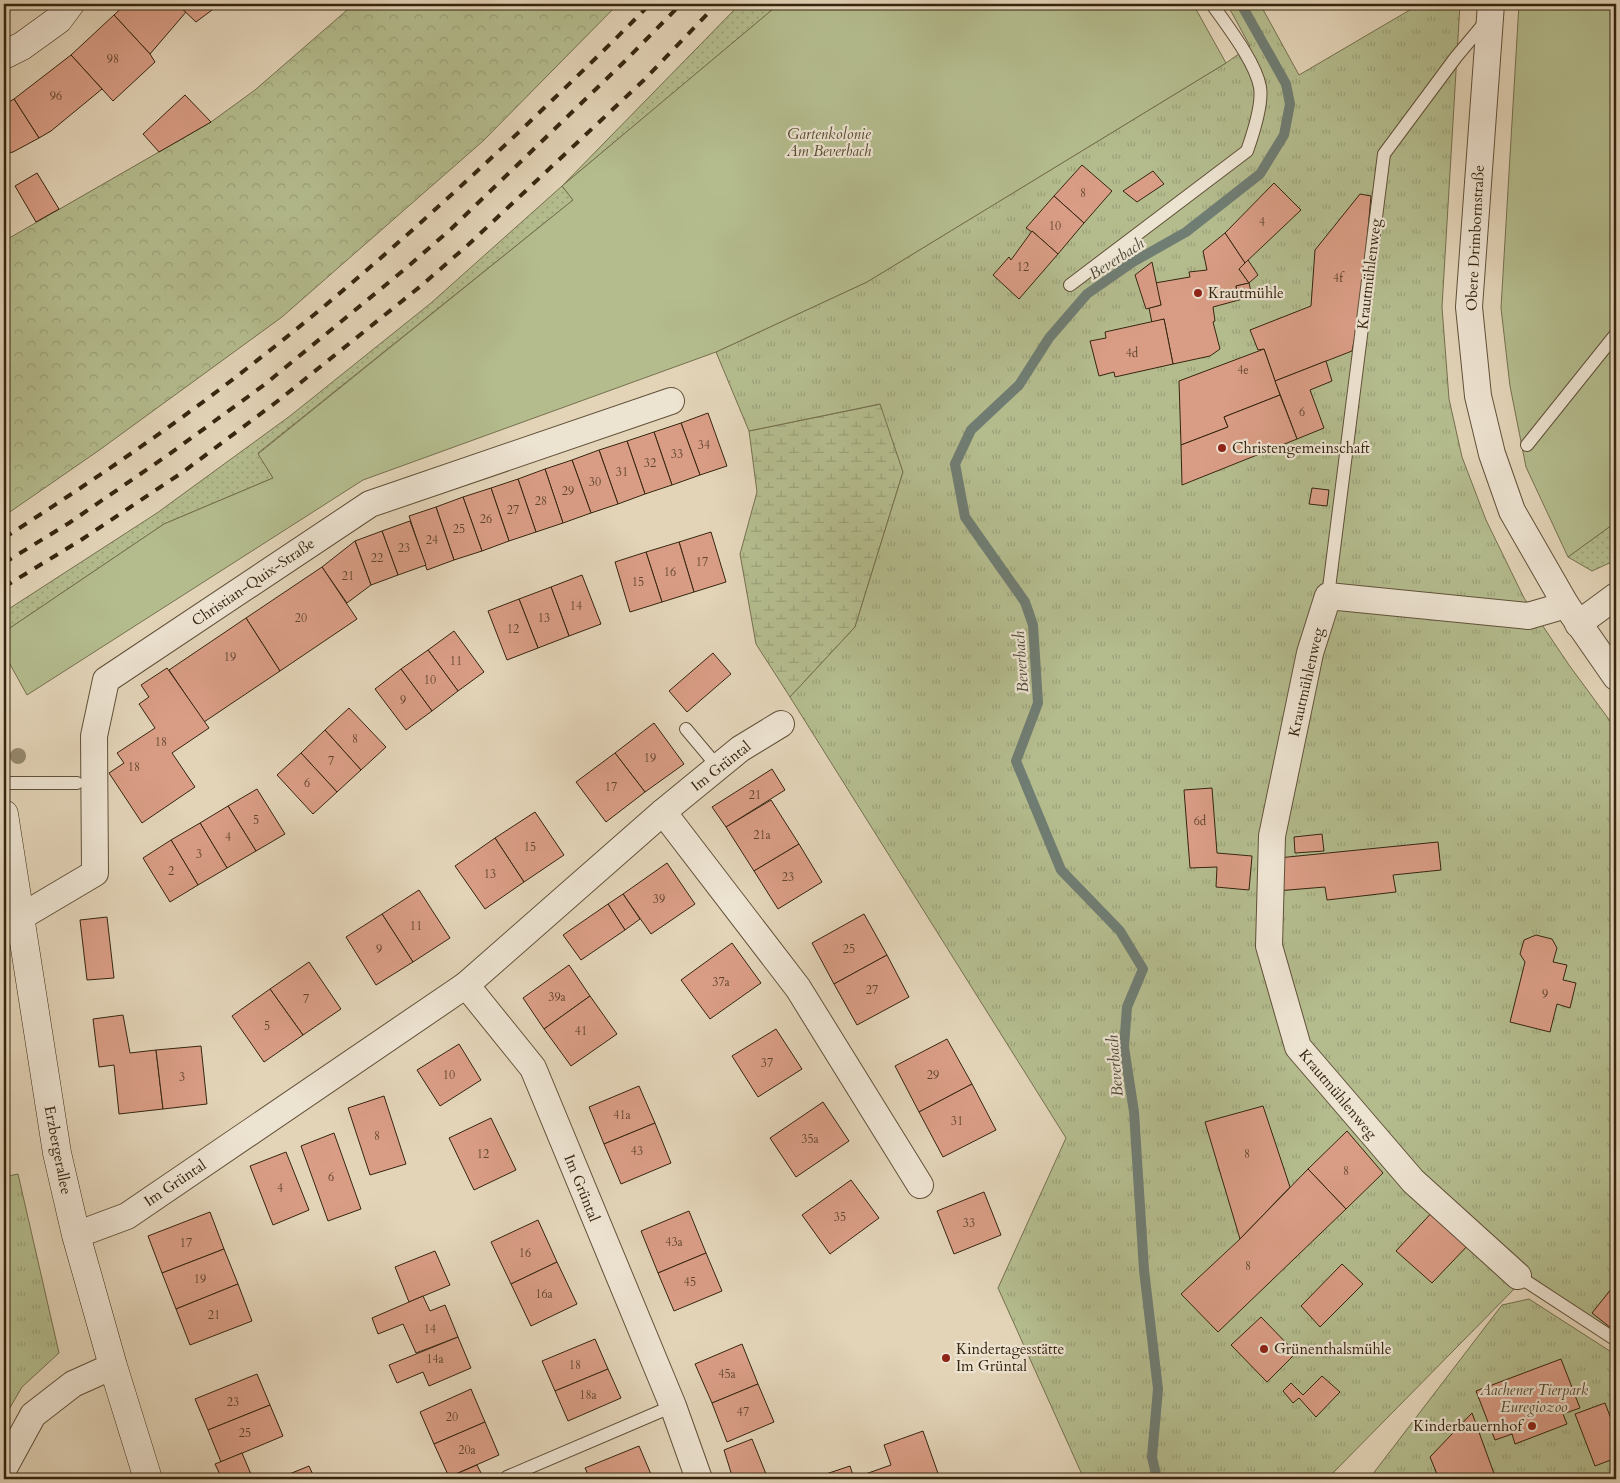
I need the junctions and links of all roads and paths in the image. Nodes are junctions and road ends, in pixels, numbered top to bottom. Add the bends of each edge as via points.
1 (70, 4) edge
2 (1212, 4) edge
3 (1490, 10) edge
4 (4, 55) edge
5 (1070, 285) dead end
6 (1616, 334) edge
7 (671, 401) dead end
8 (1527, 444) dead end
9 (1328, 596) junction
10 (1616, 596) edge
11 (1572, 614) junction
12 (1616, 677) edge
13 (781, 724) dead end
14 (686, 729) dead end
15 (718, 767) junction
16 (4, 783) edge
17 (77, 783) dead end
18 (663, 812) junction
19 (4, 814) edge
20 (19, 918) junction
21 (466, 985) junction
22 (920, 1185) dead end
23 (76, 1235) junction
24 (1518, 1276) joint
25 (1616, 1340) edge
26 (113, 1366) junction
27 (673, 1406) junction
28 (4, 1468) edge
29 (507, 1477) dead end
30 (148, 1479) edge
31 (699, 1479) edge

1 - 4 street via 58,20
2 - 5 lane via 1250,62 1260,88 1256,122 1247,151
3 - 9 lane, Krautmühlenweg via 1384,154
3 - 11 street, Obere Drimbornstraße via 1469,307 1478,396 1492,454 1512,511
6 - 8 lane
7 - 20 street, Christian-Quix-Straße via 370,504 106,680 94,736 96,873
9 - 11 street via 1528,616
9 - 24 street, Krautmühlenweg via 1310,653 1272,836 1269,946 1298,1047 1413,1181
10 - 11 street
11 - 12 street, Obere Drimbornstraße
13 - 15 street, Im Grüntal
14 - 15 lane
15 - 18 street, Im Grüntal
16 - 17 lane
18 - 21 street, Im Grüntal
18 - 22 street via 798,988
19 - 20 street, Erzbergerallee
20 - 23 street, Erzbergerallee via 57,1153
21 - 23 street, Im Grüntal via 127,1216
21 - 27 street, Im Grüntal via 533,1068
23 - 26 street, Erzbergerallee
24 - 25 lane, Krautmühlenweg
26 - 28 street via 73,1384 33,1415
26 - 30 street, Erzbergerallee
27 - 29 lane
27 - 31 street, Im Grüntal

